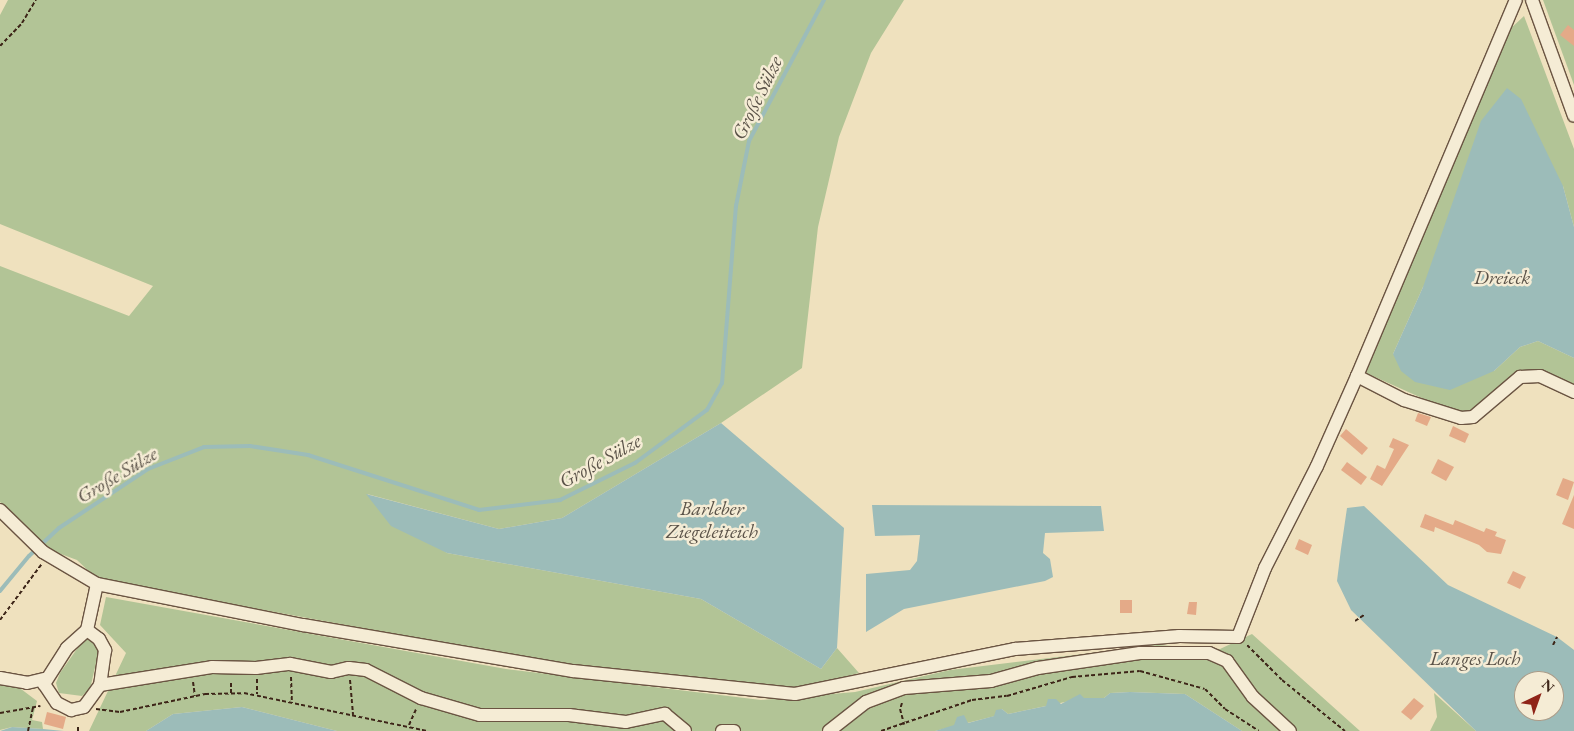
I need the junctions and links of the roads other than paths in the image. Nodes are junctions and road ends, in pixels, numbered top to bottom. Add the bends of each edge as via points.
1 (1516, 0) edge
2 (1532, 0) edge
3 (1574, 116) edge
4 (1358, 376) junction
5 (1574, 392) edge
6 (0, 510) edge
7 (97, 584) junction
8 (87, 630) junction
9 (0, 678) edge
10 (45, 679) junction
11 (100, 685) junction
12 (685, 731) edge
13 (722, 731) edge
14 (734, 731) edge
15 (829, 731) edge
16 (1290, 731) edge

1 - 4 street
2 - 3 street
4 - 5 street via 1404,400 1461,418 1473,417 1520,377 1540,376
4 - 7 street via 1265,568 1238,637 1180,636 1015,648 796,694 573,671 302,625
6 - 7 street via 42,550
7 - 8 street
8 - 10 street via 67,648
8 - 11 street via 97,636 105,650
9 - 10 street via 27,683
10 - 11 street via 47,690 61,706 71,710 84,707
11 - 12 street via 183,670 290,664 331,672 349,668 366,670 421,698 480,715 569,715 626,722 665,714
13 - 14 street
15 - 16 street via 866,702 904,688 991,681 1038,668 1140,653 1210,653 1227,661 1253,697

